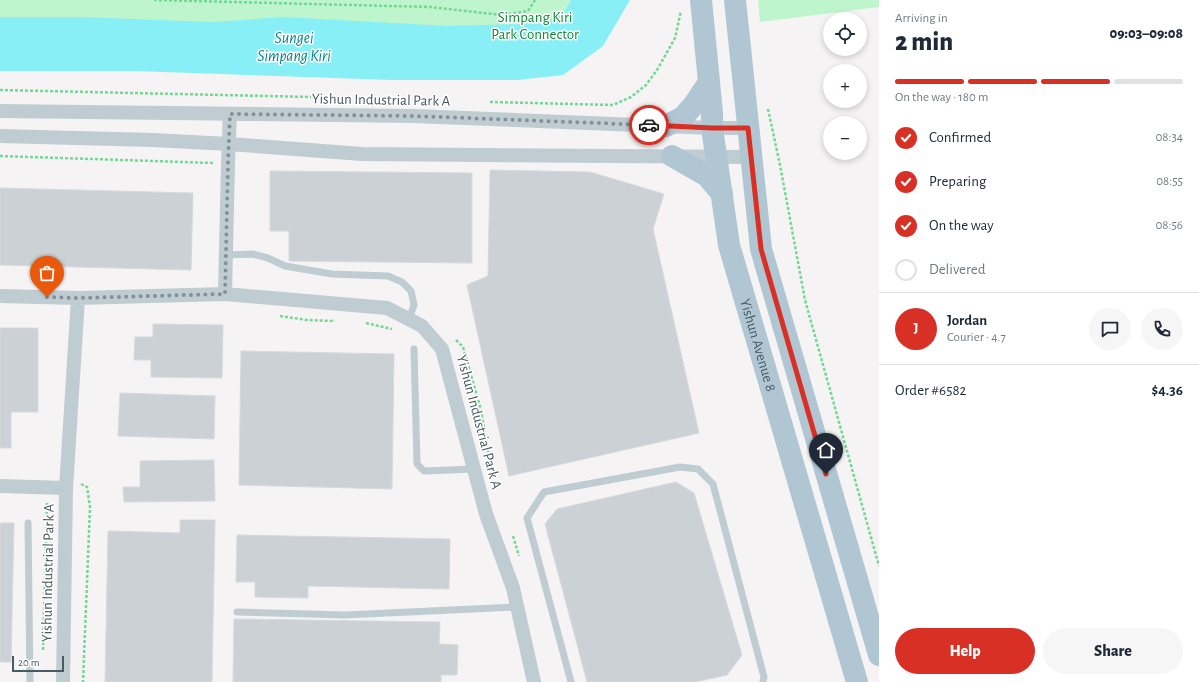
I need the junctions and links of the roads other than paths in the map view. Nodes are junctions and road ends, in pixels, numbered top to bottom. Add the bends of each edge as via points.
1 (735, 0) edge
2 (691, 2) edge
3 (709, 82) junction
4 (0, 111) edge
5 (230, 114) junction
6 (666, 126) junction
7 (712, 128) junction
8 (748, 128) junction
9 (0, 136) edge
10 (229, 144) junction
11 (672, 156) junction
12 (716, 156) junction
13 (751, 157) junction
14 (722, 194) junction
15 (226, 255) junction
16 (225, 294) junction
17 (0, 296) edge
18 (78, 298) junction
19 (409, 319) junction
20 (414, 349) dead end
21 (474, 469) junction
22 (66, 483) junction
23 (0, 486) edge
24 (28, 523) dead end
25 (517, 607) junction
26 (237, 612) dead end
27 (879, 654) edge
28 (30, 682) edge
29 (63, 682) edge
30 (534, 682) edge
31 (571, 682) edge
32 (763, 682) edge
33 (856, 682) edge

1 - 8 main road, Yishun Avenue 8
2 - 3 main road, Yishun Avenue 8
3 - 6 main road via 683,117
3 - 7 main road, Yishun Avenue 8
4 - 5 street, Yishun Industrial Park A
5 - 6 street, Yishun Industrial Park A via 414,116
5 - 10 street
6 - 7 street, Yishun Industrial Park A
7 - 8 street, Yishun Industrial Park A
7 - 12 main road, Yishun Avenue 8
8 - 13 main road, Yishun Avenue 8
9 - 10 street
10 - 11 street via 362,154
10 - 15 street
11 - 12 street
11 - 14 main road via 707,176
12 - 13 street
12 - 14 main road, Yishun Avenue 8
13 - 27 main road, Yishun Avenue 8 via 761,249
14 - 33 main road, Yishun Avenue 8 via 729,246
15 - 16 street
15 - 19 lane via 253,254 285,266 332,274 388,276 402,282 410,291 414,305
16 - 18 street, Yishun Industrial Park A
16 - 19 street, Yishun Industrial Park A via 387,308
17 - 18 street, Yishun Industrial Park A
18 - 22 street, Yishun Industrial Park A
19 - 21 street, Yishun Industrial Park A via 422,326 442,349
20 - 21 lane via 417,464 424,471
21 - 25 street, Yishun Industrial Park A
22 - 23 street, Yishun Industrial Park A via 47,487
22 - 29 street, Yishun Industrial Park A
24 - 28 lane
25 - 26 lane via 345,615
25 - 30 street, Yishun Industrial Park A
31 - 32 lane via 527,518 544,492 680,467 698,469 713,484 764,677

